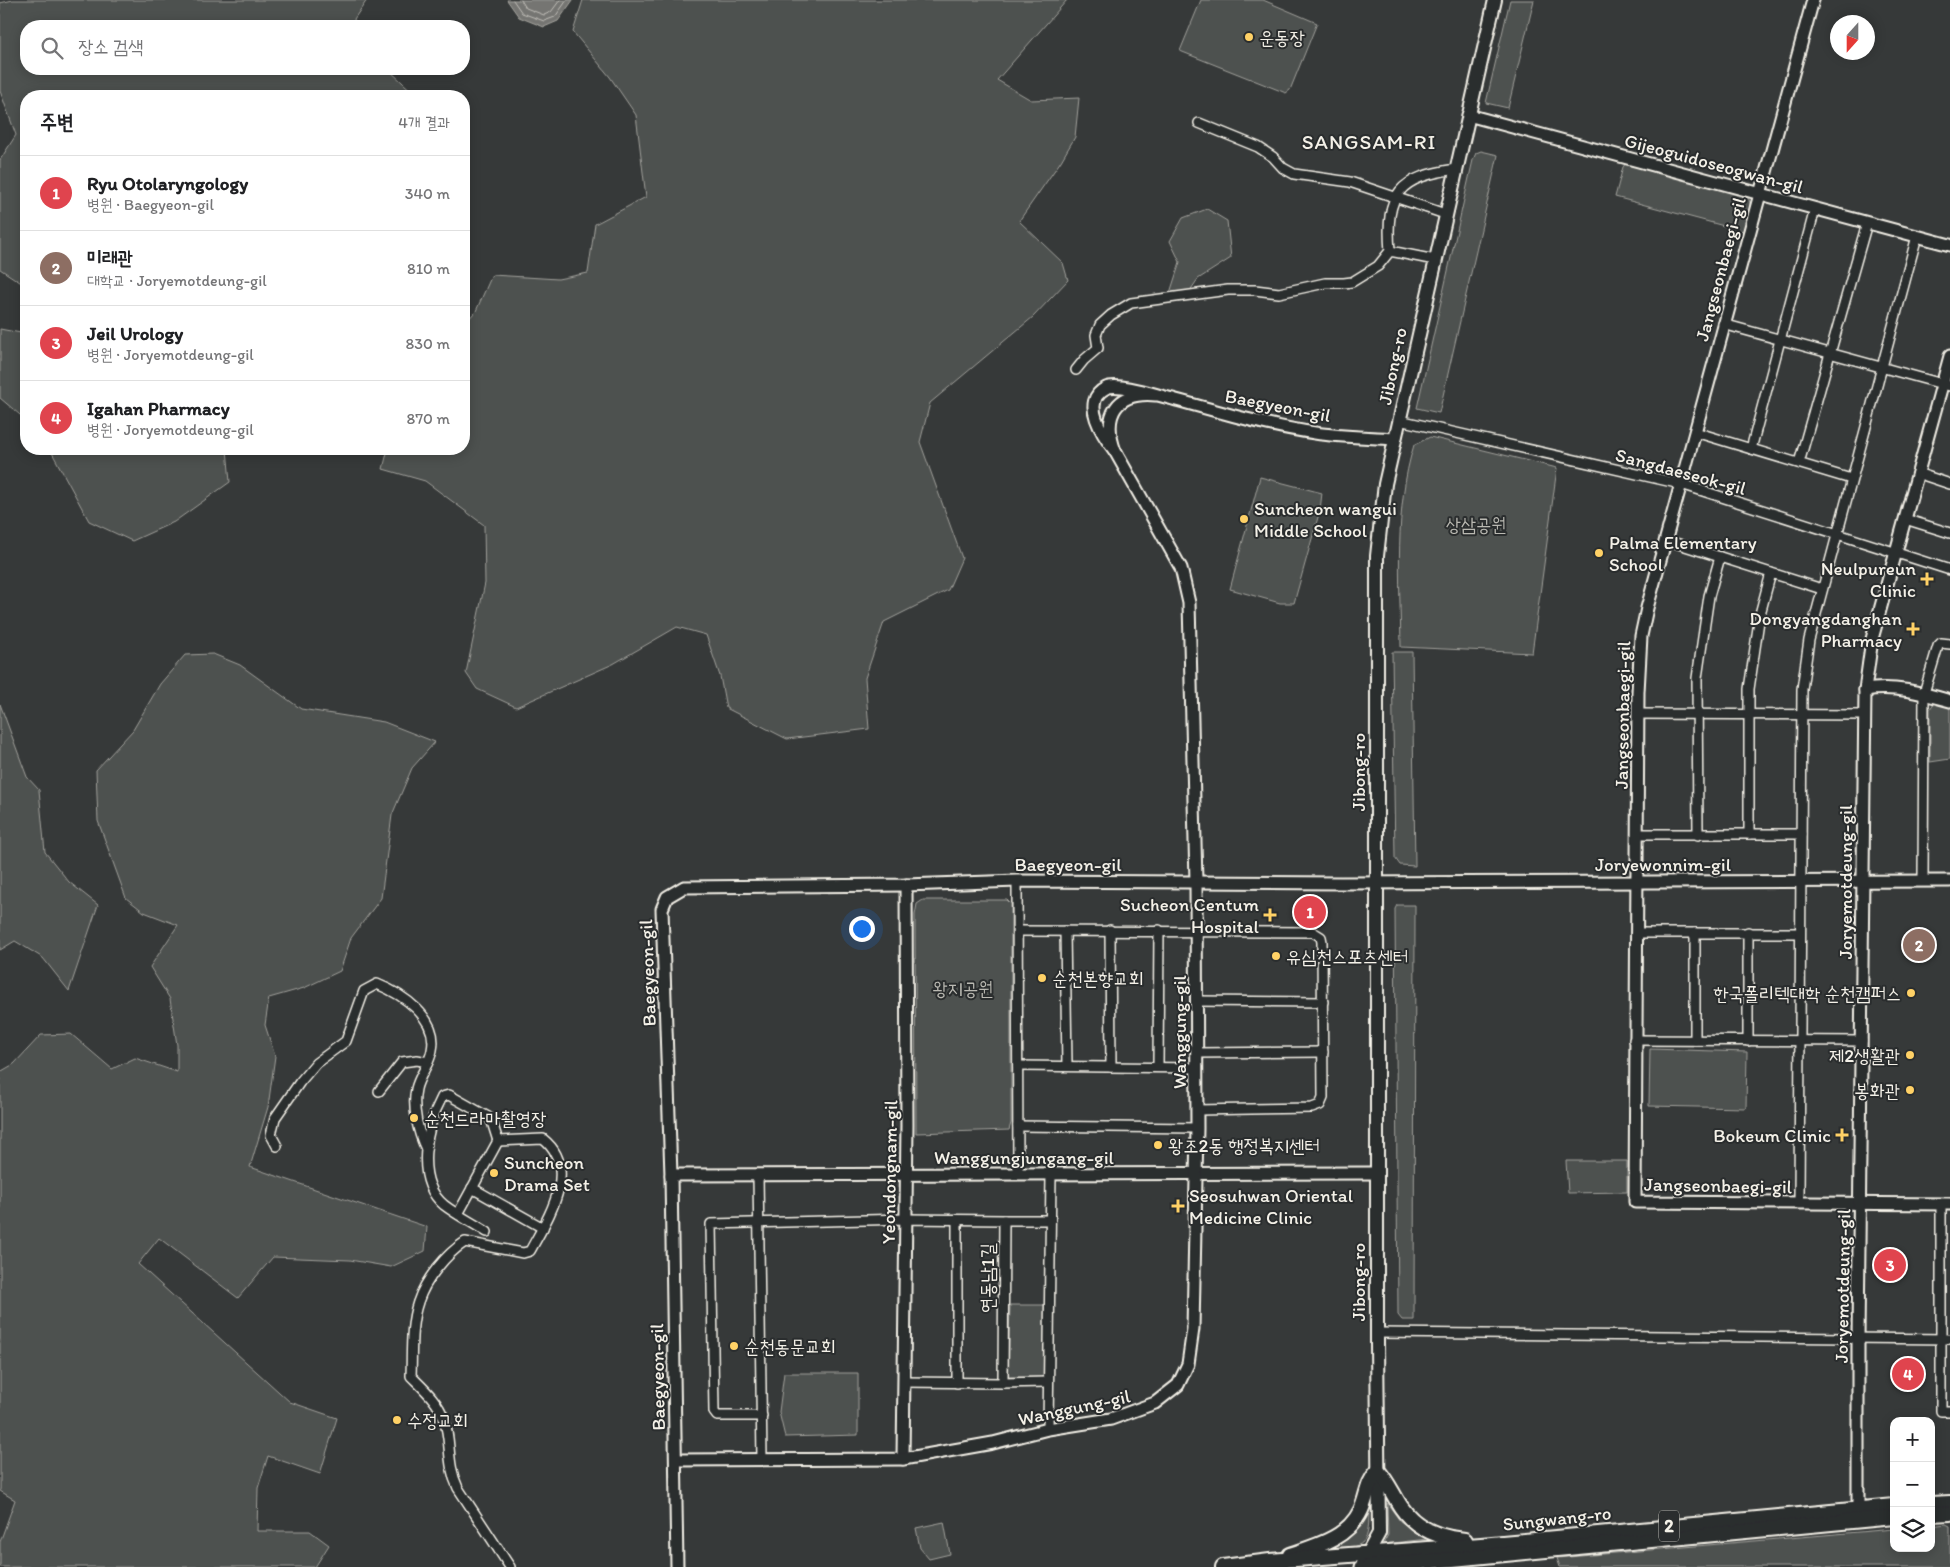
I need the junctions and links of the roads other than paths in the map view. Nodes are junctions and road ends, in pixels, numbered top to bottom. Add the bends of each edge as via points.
1 (1495, 0) edge
2 (1813, 0) edge
3 (1468, 115) junction
4 (1199, 123) dead end
5 (1456, 169) junction
6 (1759, 194) junction
7 (1396, 196) junction
8 (1815, 209) junction
9 (1445, 214) junction
10 (1867, 223) junction
11 (1917, 236) junction
12 (1950, 245) edge
13 (1390, 251) junction
14 (1434, 260) junction
15 (1723, 324) junction
16 (1780, 340) junction
17 (1830, 353) junction
18 (1950, 356) edge
19 (1881, 367) junction
20 (1076, 370) dead end
21 (1946, 385) edge
22 (1156, 395) junction
23 (1399, 420) junction
24 (1695, 432) junction
25 (1395, 439) junction
26 (1751, 449) junction
27 (1115, 451) junction
28 (1799, 463) junction
29 (1917, 473) junction
30 (1851, 479) junction
31 (1681, 484) junction
32 (1950, 484) edge
33 (1905, 519) junction
34 (1837, 533) junction
35 (1950, 533) edge
36 (1666, 540) junction
37 (1895, 551) junction
38 (1720, 557) junction
39 (1950, 570) edge
40 (1771, 573) junction
41 (1822, 589) junction
42 (1950, 644) edge
43 (1865, 690) junction
44 (1924, 693) junction
45 (1950, 701) edge
46 (1638, 714) junction
47 (1696, 714) junction
48 (1749, 714) junction
49 (1801, 714) junction
50 (1864, 714) junction
51 (1638, 834) junction
52 (1749, 834) junction
53 (1800, 834) junction
54 (1698, 835) junction
55 (1017, 881) junction
56 (1196, 881) junction
57 (1800, 881) junction
58 (1862, 881) junction
59 (1924, 881) junction
60 (1950, 881) edge
61 (1637, 882) junction
62 (1377, 883) junction
63 (906, 886) junction
64 (1066, 930) junction
65 (1110, 930) junction
66 (1159, 930) junction
67 (1018, 931) junction
68 (1195, 932) junction
69 (1636, 932) junction
70 (1695, 932) junction
71 (1748, 932) junction
72 (1800, 932) junction
73 (1197, 1001) junction
74 (1323, 1002) junction
75 (1634, 1040) junction
76 (1695, 1040) junction
77 (1748, 1040) junction
78 (1800, 1041) junction
79 (1862, 1041) junction
80 (1323, 1052) junction
81 (1197, 1053) junction
82 (428, 1062) junction
83 (1018, 1066) junction
84 (1068, 1066) junction
85 (1111, 1067) junction
86 (1158, 1067) junction
87 (1197, 1068) junction
88 (379, 1091) dead end
89 (1197, 1110) junction
90 (1018, 1126) junction
91 (1197, 1128) junction
92 (498, 1141) junction
93 (277, 1146) dead end
94 (426, 1149) junction
95 (1377, 1173) junction
96 (906, 1174) junction
97 (1018, 1174) junction
98 (1051, 1174) junction
99 (1196, 1174) junction
100 (671, 1175) junction
101 (758, 1175) junction
102 (472, 1188) junction
103 (1799, 1203) junction
104 (1860, 1204) junction
105 (1946, 1204) edge
106 (458, 1214) junction
107 (906, 1219) junction
108 (957, 1220) junction
109 (1004, 1220) junction
110 (1050, 1220) junction
111 (758, 1223) junction
112 (543, 1228) junction
113 (487, 1232) dead end
114 (1945, 1274) edge
115 (1377, 1333) junction
116 (1858, 1338) junction
117 (1940, 1339) junction
118 (1950, 1339) edge
119 (904, 1382) junction
120 (957, 1382) junction
121 (1048, 1382) junction
122 (1003, 1383) junction
123 (1950, 1411) edge
124 (762, 1416) junction
125 (1048, 1429) junction
126 (762, 1459) junction
127 (903, 1459) junction
128 (676, 1460) junction
129 (1378, 1471) junction
130 (1950, 1503) edge
131 (1935, 1504) edge
132 (1890, 1507) edge
133 (1950, 1513) edge
134 (1858, 1514) junction
135 (1935, 1514) edge
136 (1890, 1517) edge
137 (1481, 1545) junction
138 (1368, 1560) edge
139 (1270, 1561) junction
140 (510, 1567) edge
141 (677, 1567) edge
142 (1223, 1567) edge
143 (1361, 1567) edge

1 - 3 main road, Jibong-ro
2 - 6 street, Jangseonbaegi-gil
3 - 5 main road, Jibong-ro
3 - 6 street, Gijeoguidoseogwan-gil
4 - 7 street via 1258,147 1294,174 1350,182
5 - 7 street via 1427,173 1406,185
5 - 9 main road, Jibong-ro
6 - 8 street, Gijeoguidoseogwan-gil
6 - 15 street, Jangseonbaegi-gil
7 - 9 street
7 - 13 street via 1388,228
8 - 10 street, Gijeoguidoseogwan-gil
8 - 16 street
9 - 14 main road, Jibong-ro
10 - 11 street, Gijeoguidoseogwan-gil
10 - 17 street
11 - 12 street, Gijeoguidoseogwan-gil
11 - 19 street
13 - 14 street
13 - 20 street via 1378,266 1352,282 1325,283 1279,293 1228,290 1131,303 1105,319 1096,335 1098,348
14 - 23 main road, Jibong-ro
15 - 16 street
15 - 24 street, Jangseonbaegi-gil
16 - 17 street
16 - 26 street
17 - 19 street
17 - 28 street
18 - 21 street, Joryemotdeung-gil
19 - 21 street
19 - 30 street
21 - 29 street, Joryemotdeung-gil
22 - 25 street, Baegyeon-gil via 1291,429
22 - 27 street, Baegyeon-gil via 1132,397 1116,407 1108,425
22 - 27 street, Baegyeon-gil via 1114,387 1101,392 1096,402 1095,417 1103,436
23 - 25 main road, Jibong-ro
23 - 31 street, Sangdaeseok-gil
24 - 26 street
24 - 31 street, Jangseonbaegi-gil
25 - 62 main road, Jibong-ro via 1385,484 1376,563
26 - 28 street
27 - 56 street, Baegyeon-gil via 1170,547 1186,584 1190,619
28 - 30 street
29 - 32 street
29 - 33 street, Joryemotdeung-gil
30 - 34 street
31 - 34 street, Sangdaeseok-gil
31 - 36 street, Jangseonbaegi-gil
33 - 35 street
33 - 37 street, Joryemotdeung-gil
34 - 37 street, Sangdaeseok-gil
34 - 41 street
36 - 38 street
36 - 46 street, Jangseonbaegi-gil via 1641,636
37 - 39 street, Sangdaeseok-gil
37 - 43 street, Joryemotdeung-gil via 1872,639
38 - 40 street
38 - 47 street via 1702,634
40 - 41 street
40 - 48 street via 1752,656
41 - 49 street via 1808,640
42 - 44 street via 1938,646
43 - 44 street via 1880,688
43 - 50 street, Joryemotdeung-gil
44 - 45 street
44 - 59 street
46 - 47 street
46 - 51 street, Jangseonbaegi-gil
47 - 48 street
47 - 54 street
48 - 49 street
48 - 52 street
49 - 50 street
49 - 53 street
50 - 58 street, Joryemotdeung-gil
51 - 54 street
51 - 61 street, Jangseonbaegi-gil
52 - 53 street
52 - 54 street
53 - 57 street
55 - 56 street, Baegyeon-gil
55 - 63 street, Baegyeon-gil
55 - 67 street
56 - 62 street, Baegyeon-gil
56 - 68 street, Wanggung-gil
57 - 58 street, Joryewonnim-gil
57 - 61 street, Joryewonnim-gil
57 - 72 street
58 - 59 street, Joryewonnim-gil
58 - 79 street, Joryemotdeung-gil
59 - 60 street, Joryewonnim-gil
61 - 62 street, Joryewonnim-gil
61 - 69 street, Jangseonbaegi-gil
62 - 95 main road, Jibong-ro
63 - 96 street, Yeondongnam-gil
63 - 100 street, Baegyeon-gil via 684,887 667,897 662,909
64 - 65 street
64 - 67 street
64 - 84 street
65 - 66 street
65 - 85 street
66 - 68 street
66 - 86 street
67 - 83 street
68 - 73 street, Wanggung-gil
68 - 74 street via 1316,933 1322,942
69 - 70 street
69 - 75 street, Jangseonbaegi-gil
70 - 71 street
70 - 76 street
71 - 72 street
71 - 77 street
72 - 78 street
73 - 74 street
73 - 81 street, Wanggung-gil
74 - 80 street
75 - 76 street
75 - 103 street, Jangseonbaegi-gil via 1635,1202
76 - 77 street
77 - 78 street
78 - 79 street
78 - 103 street
79 - 104 street, Joryemotdeung-gil
80 - 81 street
80 - 89 street via 1323,1098 1316,1107
81 - 87 street, Wanggung-gil
82 - 88 street via 402,1062
82 - 93 street via 433,1039 422,1015 382,986 369,987 364,991 346,1041 316,1063 275,1118 271,1135
82 - 94 street via 416,1094 421,1139
83 - 84 street
83 - 90 street
84 - 85 street
85 - 86 street
86 - 87 street
87 - 89 street, Wanggung-gil
89 - 91 street, Wanggung-gil
90 - 91 street
90 - 97 street
91 - 99 street, Wanggung-gil
92 - 94 street via 488,1117 449,1095 442,1097 435,1110
92 - 102 street
92 - 112 street via 543,1139 551,1145 561,1183
94 - 106 street via 425,1164 437,1196
95 - 99 street, Wanggungjungang-gil
95 - 115 main road, Jibong-ro
96 - 97 street, Wanggungjungang-gil
96 - 101 street, Wanggungjungang-gil
96 - 107 street, Yeondongnam-gil
97 - 98 street, Wanggungjungang-gil
98 - 99 street, Wanggungjungang-gil
98 - 110 street
99 - 125 street, Wanggung-gil via 1193,1329 1188,1364 1178,1385 1160,1400 1134,1413 1111,1420
100 - 101 street, Wanggungjungang-gil
100 - 128 street, Baegyeon-gil
101 - 111 street
102 - 106 street
102 - 112 street
103 - 104 street, Jangseonbaegi-gil
104 - 105 street, Jangseonbaegi-gil
104 - 116 street, Joryemotdeung-gil
105 - 114 street
106 - 113 street
107 - 108 street, 연동남1길
107 - 111 street, 연동남1길
107 - 119 street, Yeondongnam-gil
108 - 109 street, 연동남1길
108 - 120 street, 연동남1길
109 - 110 street
109 - 122 street, 연동남1길
110 - 121 street
111 - 124 street
111 - 124 street, 연동남1길 via 711,1224 714,1412 717,1416
112 - 140 street via 530,1251 523,1253 465,1242 450,1251 418,1301 414,1318 411,1376 436,1403 444,1418 452,1474 458,1488
114 - 117 street
115 - 116 street
115 - 129 main road, Jibong-ro
116 - 117 street
116 - 134 street, Joryemotdeung-gil
117 - 118 street
117 - 123 street via 1941,1411
119 - 120 street
119 - 127 street, Yeondongnam-gil
120 - 122 street
121 - 122 street
121 - 125 street
124 - 126 street
125 - 127 street, Wanggung-gil via 993,1443
126 - 127 street, Wanggung-gil
126 - 128 street, Wanggung-gil
128 - 141 street, Baegyeon-gil
129 - 137 main road via 1414,1521 1431,1533
129 - 138 main road, Jibong-ro via 1379,1534
129 - 139 main road via 1370,1480 1362,1509 1344,1532 1327,1542
130 - 131 main road
132 - 134 main road, Sungwang-ro / 2
133 - 135 main road
134 - 136 main road, Sungwang-ro / 2
134 - 137 main road, Sungwang-ro / 2
134 - 138 main road, Sungwang-ro / 2
137 - 138 main road, Sungwang-ro / 2
138 - 139 main road, Sungwang-ro / 2
138 - 143 street
139 - 142 main road, Sungwang-ro / 2

